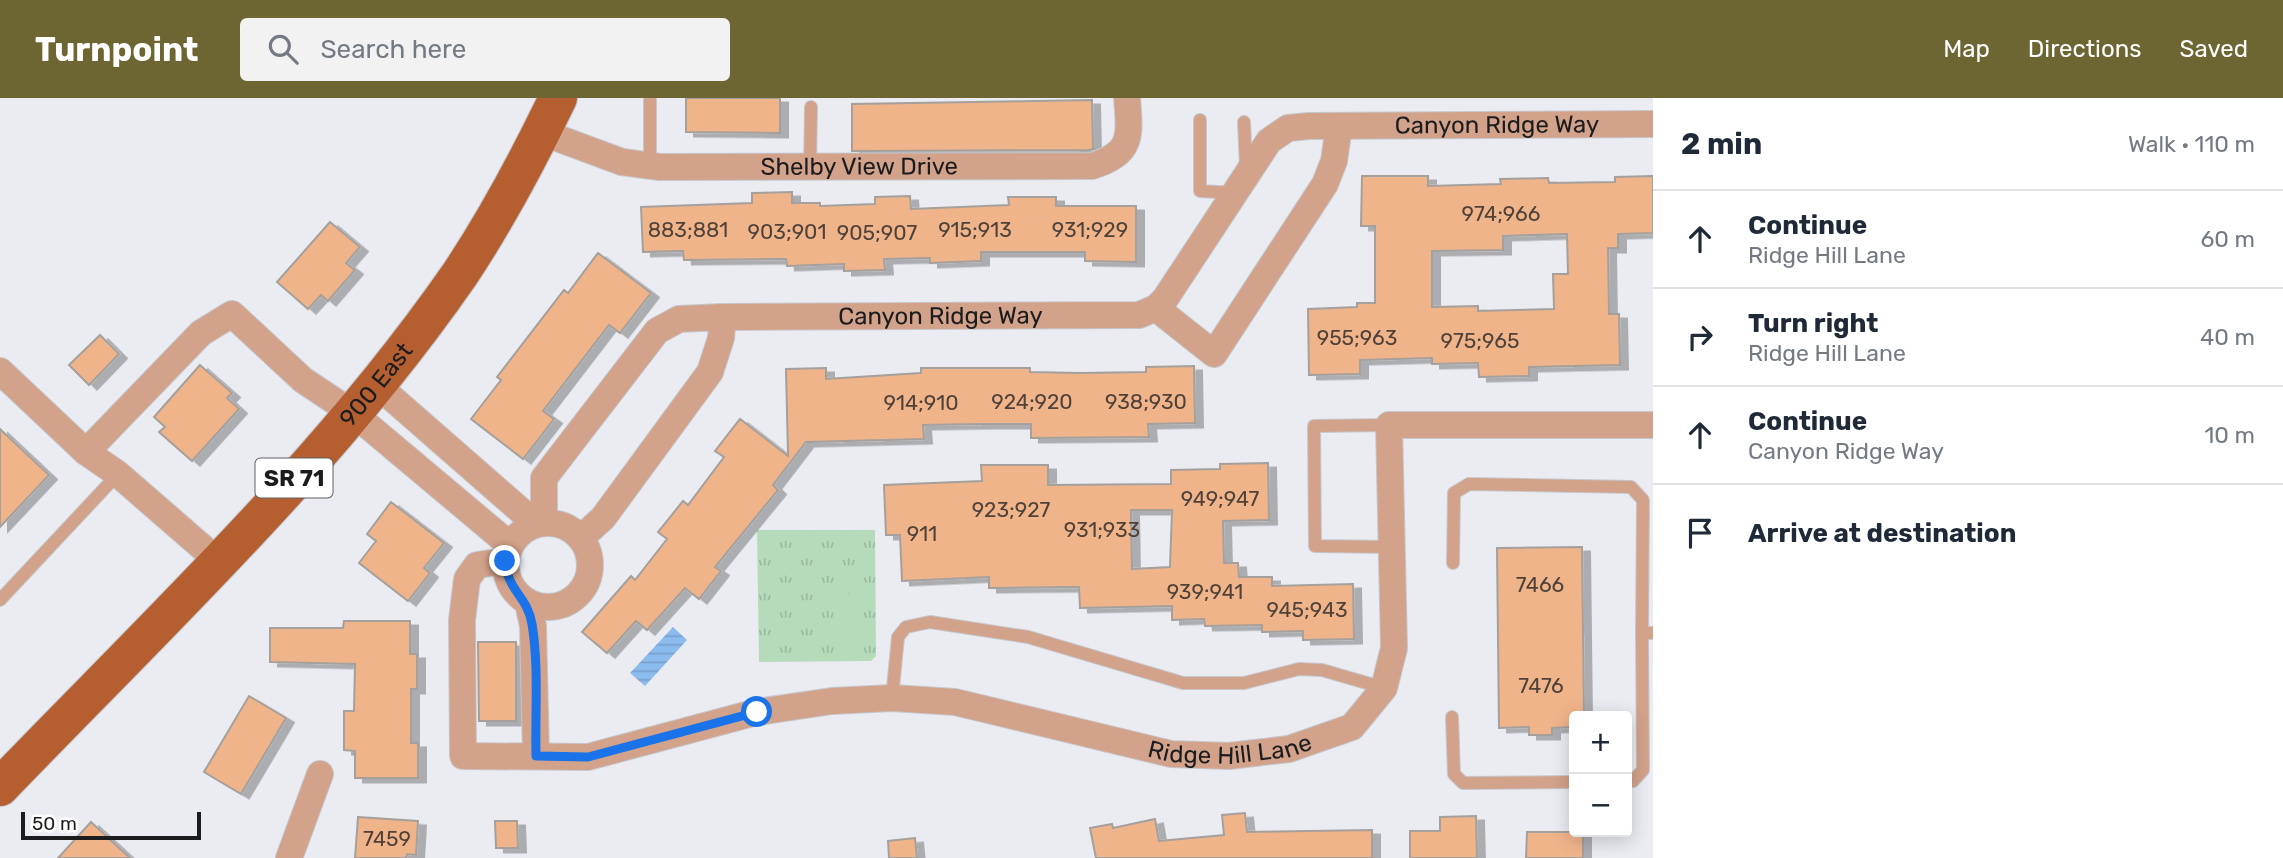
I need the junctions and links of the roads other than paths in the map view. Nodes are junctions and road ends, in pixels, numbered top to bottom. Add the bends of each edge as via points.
1 (558, 98) edge
2 (1127, 98) edge
3 (650, 100) dead end
4 (811, 107) dead end
5 (1200, 120) dead end
6 (1244, 122) dead end
7 (1653, 124) edge
8 (1339, 126) junction
9 (541, 132) junction
10 (650, 166) junction
11 (810, 167) junction
12 (1241, 184) junction
13 (1156, 308) junction
14 (723, 317) junction
15 (0, 371) edge
16 (365, 400) junction
17 (1389, 425) junction
18 (1653, 425) edge
19 (86, 452) junction
20 (118, 474) junction
21 (540, 524) junction
22 (581, 538) junction
23 (1390, 547) junction
24 (508, 553) junction
25 (218, 561) junction
26 (1453, 563) dead end
27 (0, 600) edge
28 (528, 603) junction
29 (1648, 633) edge
30 (1384, 688) junction
31 (891, 698) junction
32 (1452, 718) dead end
33 (536, 756) junction
34 (320, 774) dead end
35 (1632, 781) edge
36 (1569, 782) edge
37 (0, 787) edge
38 (289, 858) edge

1 - 9 main road, 900 East / SR 71
2 - 11 street, Shelby View Drive via 1130,133 1123,150 1093,166
3 - 10 lane
4 - 11 lane
5 - 12 lane via 1200,191
6 - 12 lane
7 - 8 street, Canyon Ridge Way
8 - 12 street, Canyon Ridge Way via 1288,128 1269,141
8 - 13 street via 1325,184 1214,354
9 - 10 street, Shelby View Drive via 622,163
9 - 16 main road, 900 East / SR 71 via 461,272
10 - 11 street, Shelby View Drive
12 - 13 street, Canyon Ridge Way
13 - 14 street, Canyon Ridge Way via 1139,315
14 - 21 street, Canyon Ridge Way via 679,319 657,331 544,478
14 - 22 street via 710,372 603,518
15 - 19 street
16 - 19 street via 303,380 232,314 201,333
16 - 21 street
16 - 24 street
16 - 25 main road, 900 East / SR 71
17 - 18 street
17 - 23 street, Ridge Hill Lane
17 - 23 lane via 1314,426 1315,546
19 - 20 street
20 - 25 street
20 - 27 lane
21 - 22 street via 568,527
21 - 24 street via 521,532
22 - 28 street via 591,569 586,585 560,606
23 - 30 street, Ridge Hill Lane via 1394,648
24 - 28 street via 507,578
24 - 33 street, Ridge Hill Lane via 477,565 467,579 463,756
25 - 37 main road, 900 East / SR 71
26 - 29 lane via 1454,493 1469,484 1631,487 1643,500
28 - 33 street via 533,626
29 - 35 lane via 1643,771
30 - 31 street, Ridge Hill Lane via 1352,727 1289,749 1228,756 1171,754 954,702
30 - 31 lane via 1299,668 1244,683 1183,683 1028,637 930,622 906,627 898,637
31 - 33 street, Ridge Hill Lane via 757,712 588,757
32 - 36 lane via 1454,774 1463,783
34 - 38 street

